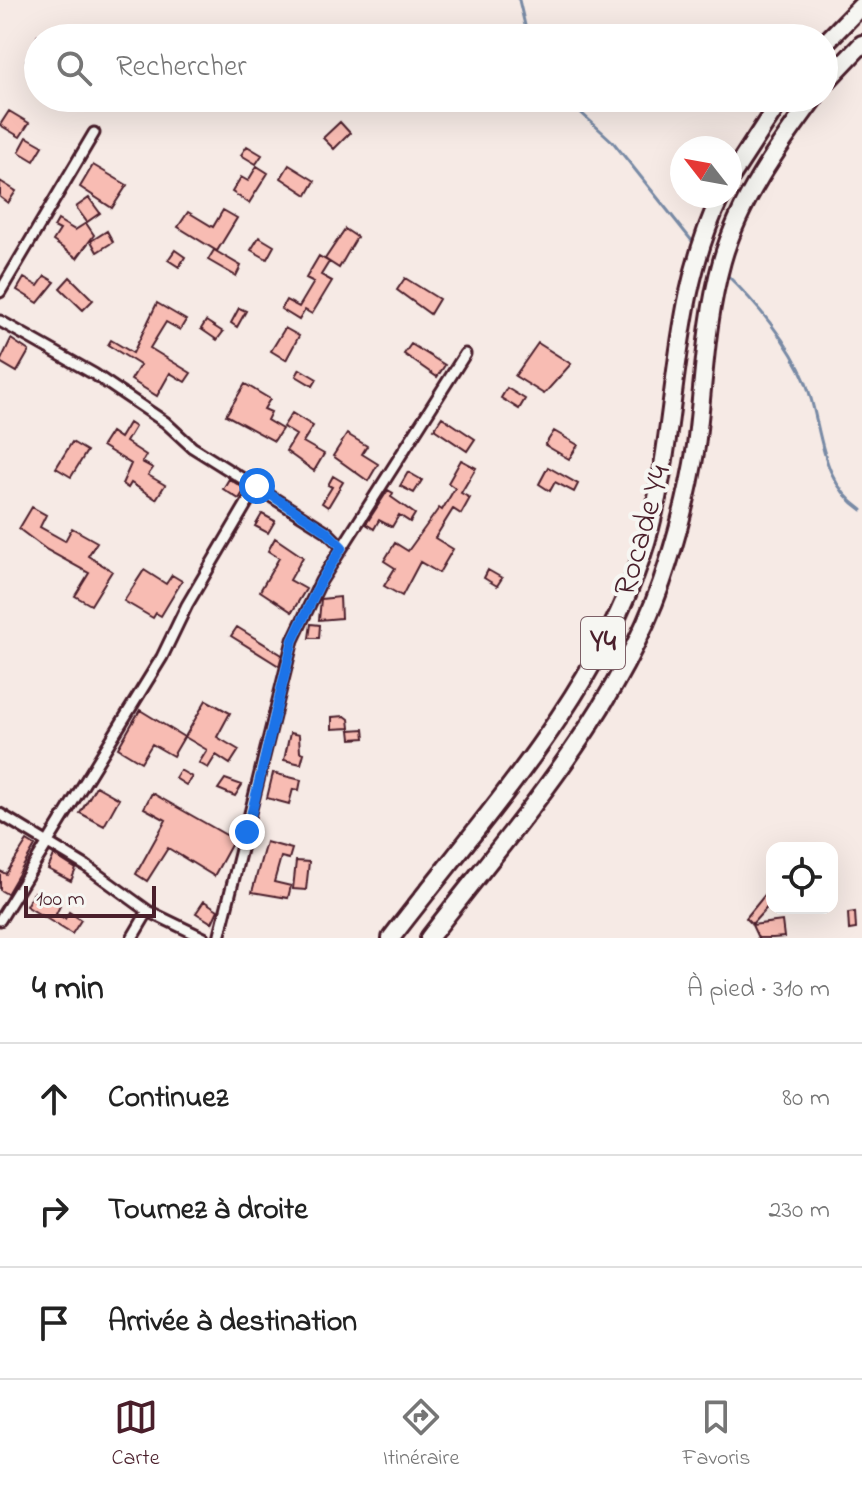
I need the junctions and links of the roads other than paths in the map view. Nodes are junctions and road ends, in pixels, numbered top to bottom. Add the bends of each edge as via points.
1 (862, 5) edge
2 (838, 30) edge
3 (862, 44) edge
4 (838, 69) edge
5 (773, 112) edge
6 (804, 112) edge
7 (94, 133) dead end
8 (742, 160) edge
9 (716, 208) edge
10 (0, 292) edge
11 (0, 321) edge
12 (465, 354) dead end
13 (257, 486) junction
14 (342, 547) junction
15 (0, 814) edge
16 (50, 844) junction
17 (148, 911) junction
18 (0, 920) edge
19 (132, 938) edge
20 (204, 938) edge
21 (219, 938) edge
22 (391, 938) edge
23 (429, 938) edge

1 - 2 highway
3 - 4 highway
5 - 8 highway
6 - 23 highway, Rocade Y4 / Y4 via 779,145 731,236 708,320 696,447 646,625 601,708
7 - 10 street
9 - 22 highway, Rocade Y4 / Y4 via 687,292 659,496 617,617 575,695
11 - 13 street via 94,374 192,447
12 - 14 street
13 - 14 street
13 - 16 street
14 - 21 street via 293,640
15 - 16 street
16 - 17 street
16 - 18 street
17 - 19 street
17 - 20 street

